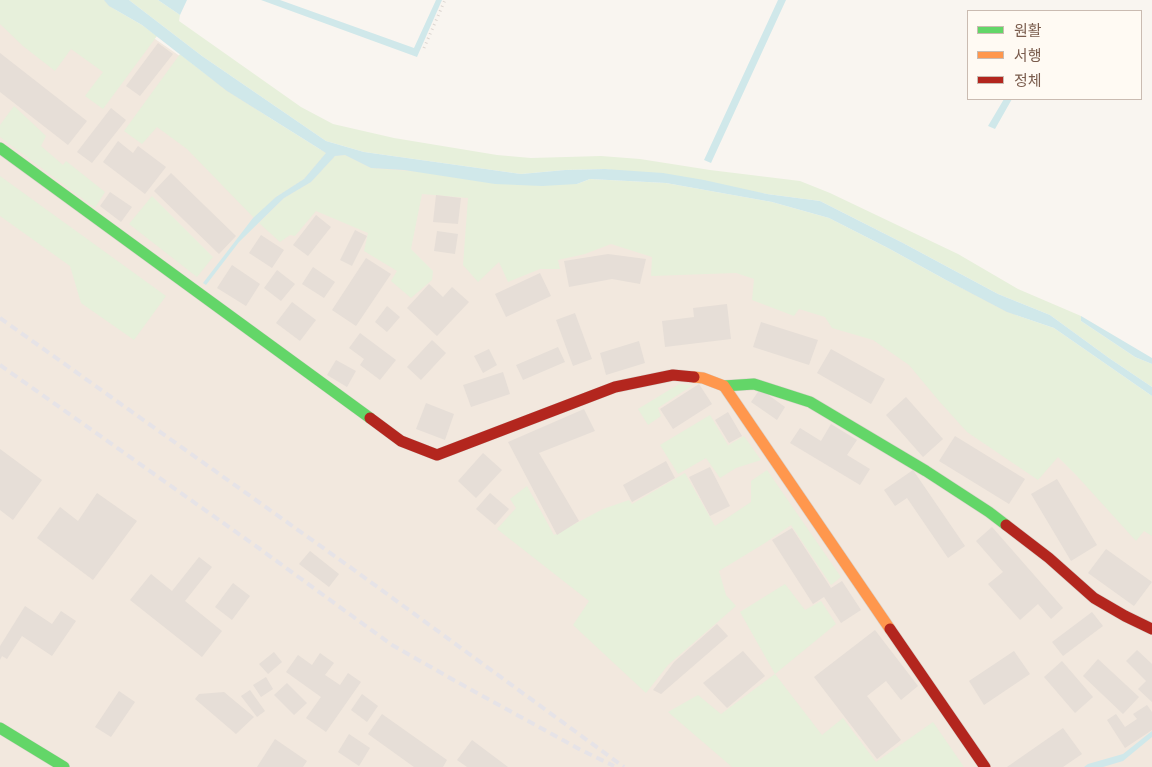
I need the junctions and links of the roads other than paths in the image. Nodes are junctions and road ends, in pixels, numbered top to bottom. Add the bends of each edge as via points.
1 (0, 148) edge
2 (724, 386) junction
3 (1152, 629) edge
4 (0, 728) edge
5 (64, 767) edge
6 (985, 767) edge

1 - 2 street via 400,441 437,455 615,386 673,375 703,378
2 - 3 street via 754,384 810,402 981,507 1049,558 1094,598
2 - 6 street
4 - 5 street

